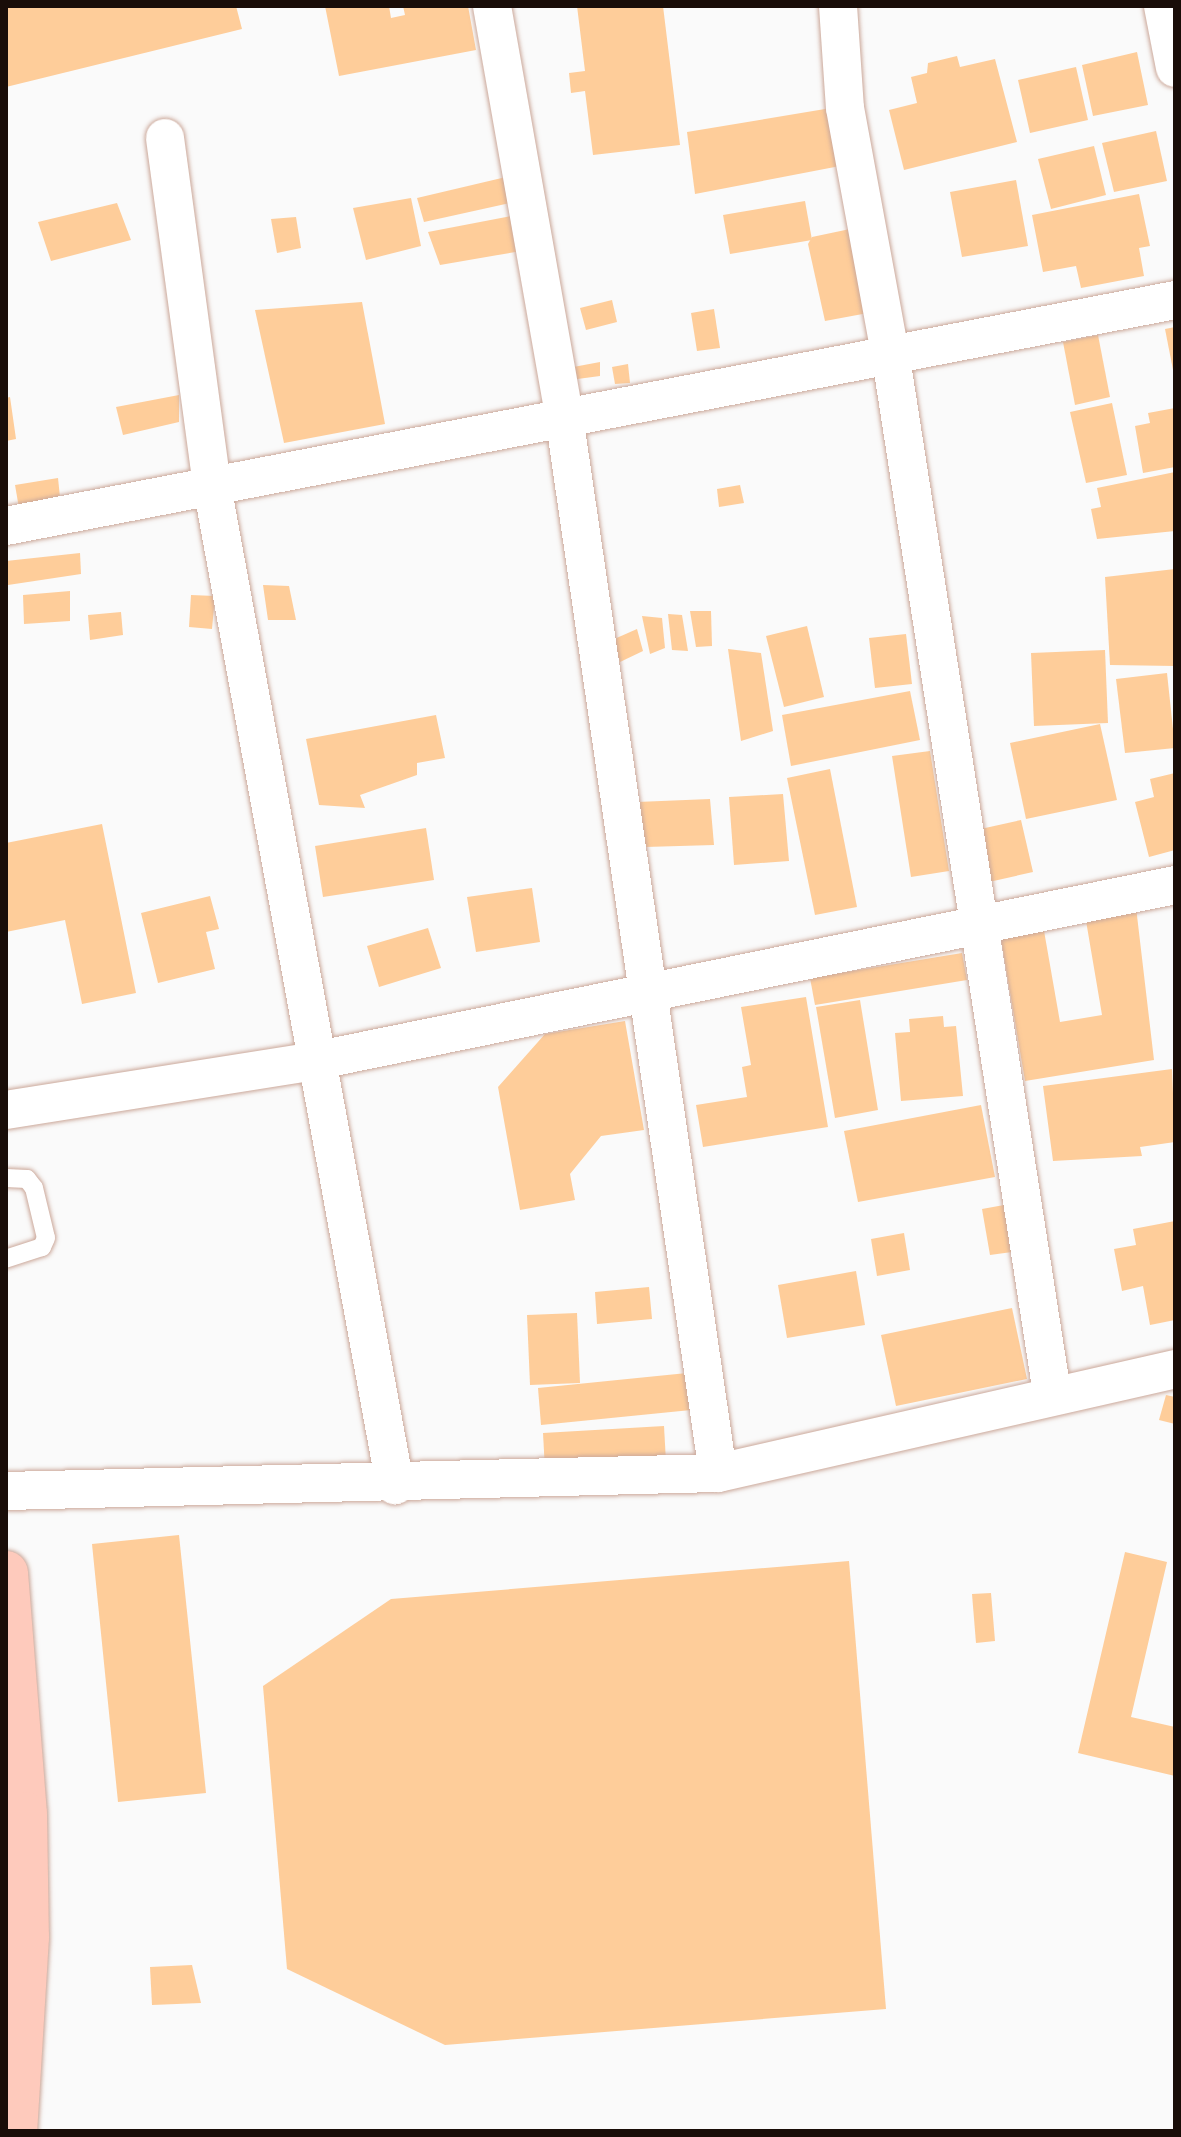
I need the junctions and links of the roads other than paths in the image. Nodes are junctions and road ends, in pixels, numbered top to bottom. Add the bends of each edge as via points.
1 (492, 6) edge
2 (838, 6) edge
3 (1163, 6) edge
4 (1175, 68) edge
5 (165, 138) dead end
6 (1175, 300) edge
7 (891, 358) junction
8 (564, 416) junction
9 (212, 486) junction
10 (6, 526) edge
11 (1175, 885) edge
12 (979, 926) junction
13 (647, 991) junction
14 (314, 1061) junction
15 (6, 1110) edge
16 (6, 1178) edge
17 (6, 1259) edge
18 (1175, 1369) edge
19 (1052, 1393) junction
20 (718, 1473) junction
21 (395, 1485) junction
22 (6, 1491) edge
23 (6, 1573) edge
24 (15, 2131) edge

1 - 8 street
2 - 7 street via 845,108
3 - 4 street
5 - 9 street
6 - 7 street
7 - 8 street
7 - 12 street
8 - 9 street
8 - 13 street
9 - 10 street
9 - 14 street
11 - 12 street
12 - 13 street
12 - 19 street
13 - 14 street
13 - 20 street
14 - 15 street
14 - 21 street
16 - 17 lane via 34,1188 46,1238 42,1247
18 - 19 street
19 - 20 street
20 - 21 street
21 - 22 street
23 - 24 main road via 26,1860

